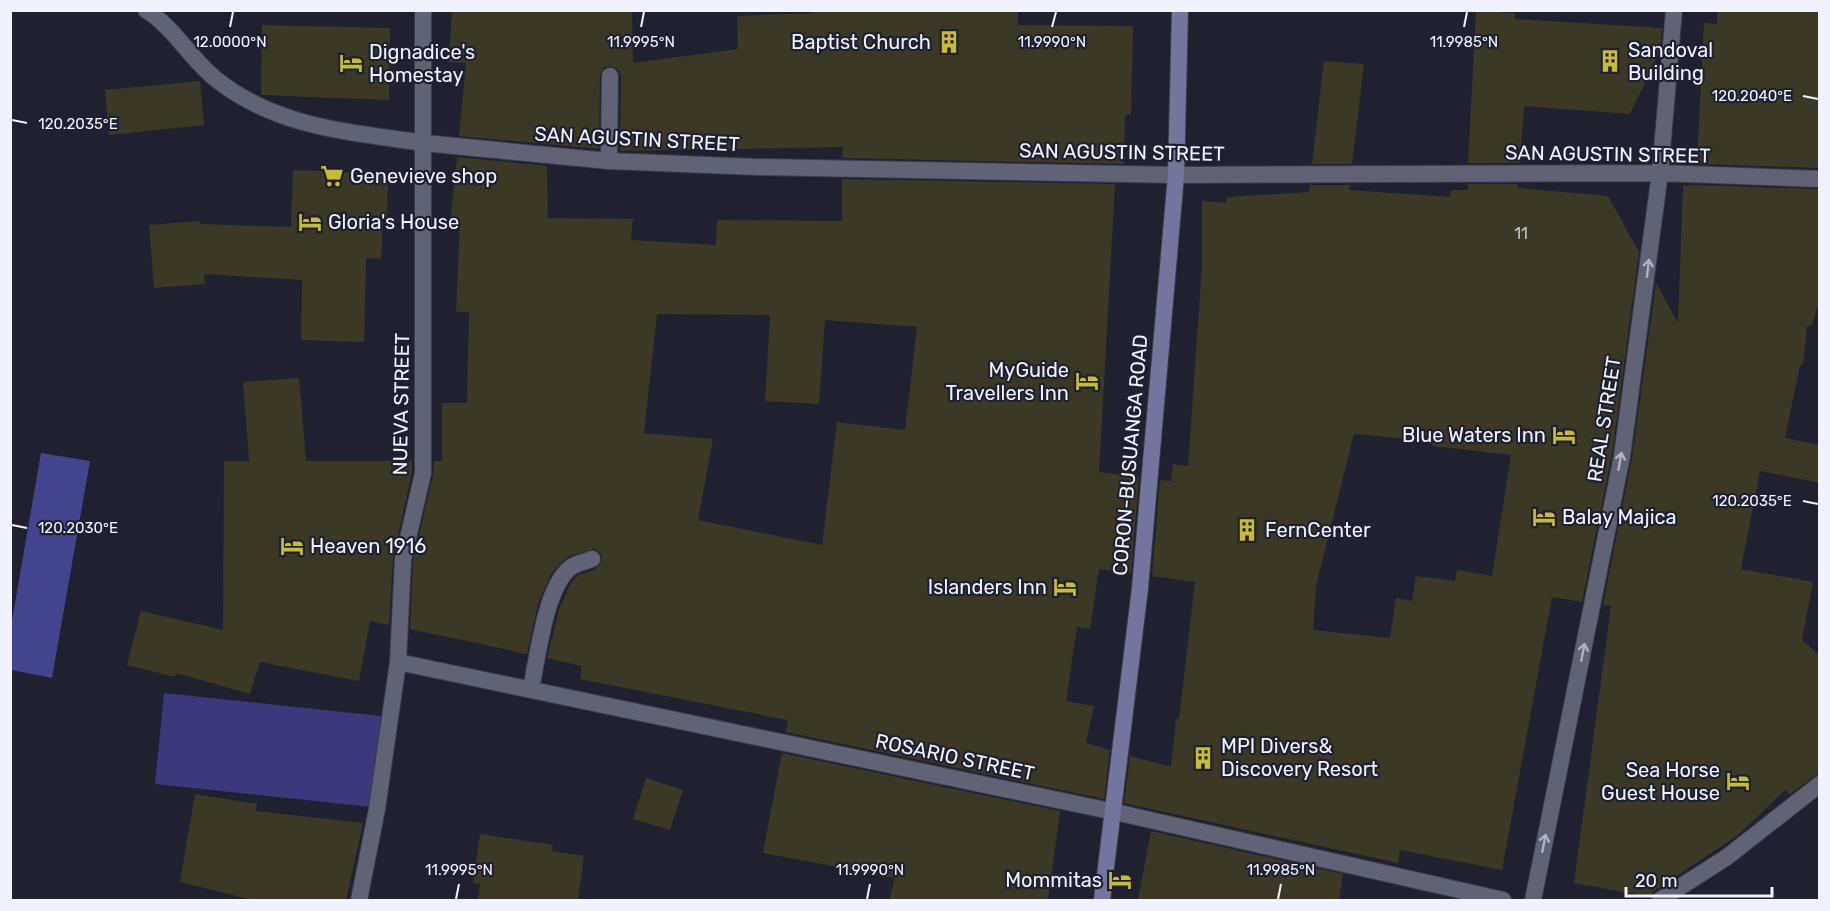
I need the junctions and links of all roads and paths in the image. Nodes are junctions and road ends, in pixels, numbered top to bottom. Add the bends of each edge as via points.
1 (146, 10) edge
2 (423, 10) edge
3 (1180, 10) edge
4 (1674, 10) edge
5 (610, 76) dead end
6 (424, 143) junction
7 (609, 161) junction
8 (1660, 173) junction
9 (1176, 175) junction
10 (1820, 179) edge
11 (592, 559) dead end
12 (398, 662) junction
13 (531, 688) junction
14 (1819, 786) edge
15 (1115, 812) junction
16 (359, 900) edge
17 (1102, 900) edge
18 (1503, 900) edge
19 (1533, 900) edge
20 (1660, 900) edge

1 - 6 street, SAN AGUSTIN STREET via 163,21 216,79 270,114 319,127
2 - 6 street, NUEVA STREET
3 - 9 main road, CORON-BUSUANGA ROAD
4 - 8 street, REAL STREET
5 - 7 street
6 - 7 street, SAN AGUSTIN STREET
6 - 12 street, NUEVA STREET via 423,473 403,560
7 - 9 street, SAN AGUSTIN STREET
8 - 9 street, SAN AGUSTIN STREET
8 - 10 street, SAN AGUSTIN STREET
19 -> 8 street, REAL STREET via 1622,456
9 - 15 main road, CORON-BUSUANGA ROAD via 1140,588
11 - 13 street via 572,566 553,593
12 - 13 street, ROSARIO STREET
12 - 16 street, NUEVA STREET via 377,809
13 - 15 street, ROSARIO STREET
14 - 20 street via 1727,857
15 - 17 main road, CORON-BUSUANGA ROAD
15 - 18 street, ROSARIO STREET

